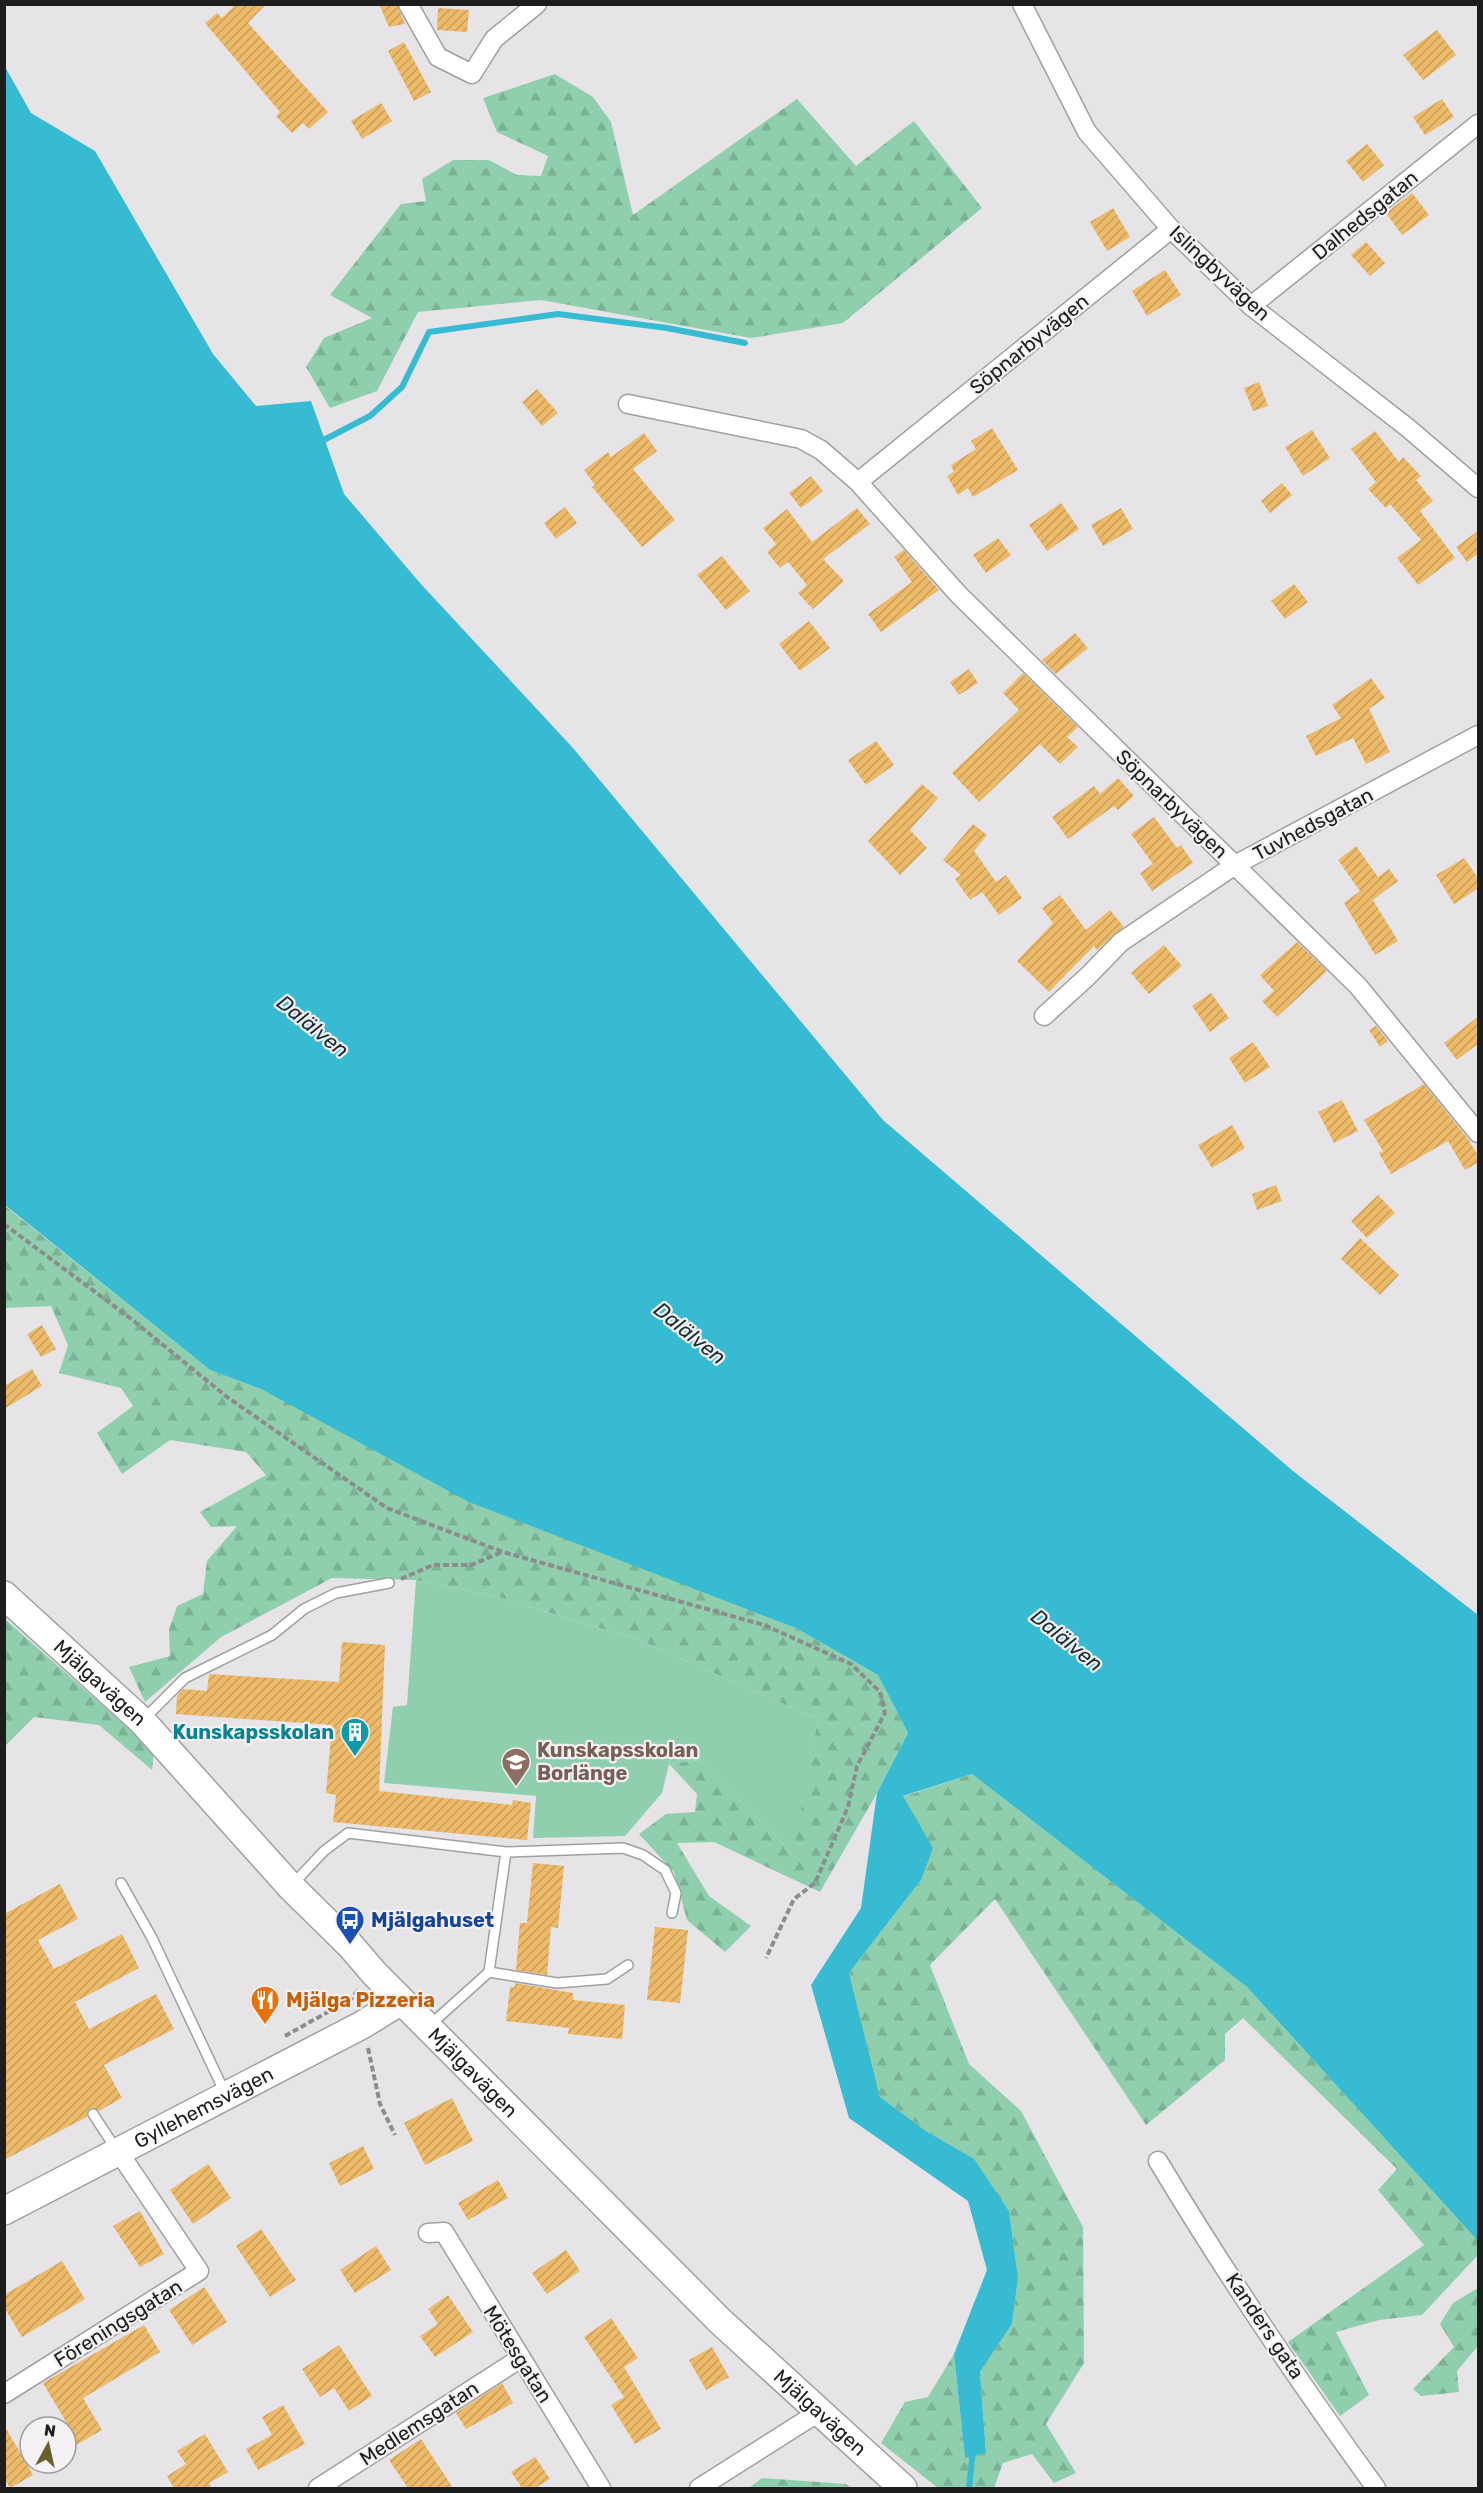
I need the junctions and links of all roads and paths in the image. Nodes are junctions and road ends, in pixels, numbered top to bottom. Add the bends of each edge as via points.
1 (408, 4) edge
2 (537, 4) edge
3 (1022, 4) edge
4 (1479, 124) edge
5 (1171, 229) junction
6 (1251, 306) junction
7 (628, 404) dead end
8 (858, 482) junction
9 (1479, 488) edge
10 (1479, 735) edge
11 (1235, 865) junction
12 (1044, 1016) dead end
13 (1479, 1133) edge
14 (4, 1224) edge
15 (503, 1552) junction
16 (389, 1583) joint
17 (4, 1595) edge
18 (141, 1721) junction
19 (506, 1852) junction
20 (121, 1883) dead end
21 (290, 1886) junction
22 (672, 1913) dead end
23 (766, 1959) dead end
24 (628, 1965) dead end
25 (489, 1972) junction
26 (351, 1999) dead end
27 (401, 2001) junction
28 (362, 2025) junction
29 (428, 2026) junction
30 (226, 2095) junction
31 (93, 2114) dead end
32 (395, 2135) dead end
33 (118, 2151) junction
34 (1158, 2161) dead end
35 (4, 2211) edge
36 (428, 2233) dead end
37 (521, 2358) junction
38 (4, 2394) edge
39 (819, 2412) junction
40 (318, 2488) edge
41 (601, 2488) edge
42 (699, 2488) edge
43 (903, 2488) edge
44 (1376, 2488) edge

1 - 2 street via 438,57 472,74 494,39
3 - 5 street, Islingbyvägen via 1087,132
4 - 6 street, Dalhedsgatan
5 - 6 street, Islingbyvägen
5 - 8 street, Söpnarbyvägen
6 - 9 street, Islingbyvägen
7 - 8 street, Söpnarbyvägen via 801,439 821,450
8 - 11 street, Söpnarbyvägen via 959,595
10 - 11 street, Tuvhedsgatan
11 - 12 street, Tuvhedsgatan via 1121,942
11 - 13 street, Söpnarbyvägen via 1358,986
14 - 15 path via 227,1397 387,1508
15 - 16 path via 471,1565 433,1565
15 - 23 path via 764,1625 851,1664 880,1692 885,1713 857,1766 848,1807 814,1883 794,1899
16 - 18 lane via 336,1593 304,1609 272,1635 185,1678
17 - 18 street, Mjälgavägen
18 - 21 street, Mjälgavägen
19 - 21 lane via 348,1833
19 - 22 lane via 623,1848 643,1855 665,1870 676,1893
19 - 25 lane
20 - 30 lane via 152,1938
21 - 27 street, Mjälgavägen
24 - 25 lane via 607,1979 557,1983
25 - 29 lane
26 - 28 path
27 - 28 street, Gyllehemsvägen
27 - 29 street, Mjälgavägen
28 - 30 street, Gyllehemsvägen
28 - 32 path via 380,2104
29 - 39 street, Mjälgavägen via 720,2321
30 - 33 street, Gyllehemsvägen
31 - 33 lane
33 - 35 street, Gyllehemsvägen
33 - 38 street, Föreningsgatan via 199,2271
34 - 44 street, Kanders gata
36 - 37 street, Mötesgatan via 444,2232
37 - 40 street, Medlemsgatan
37 - 41 street, Mötesgatan
39 - 42 street
39 - 43 street, Mjälgavägen

